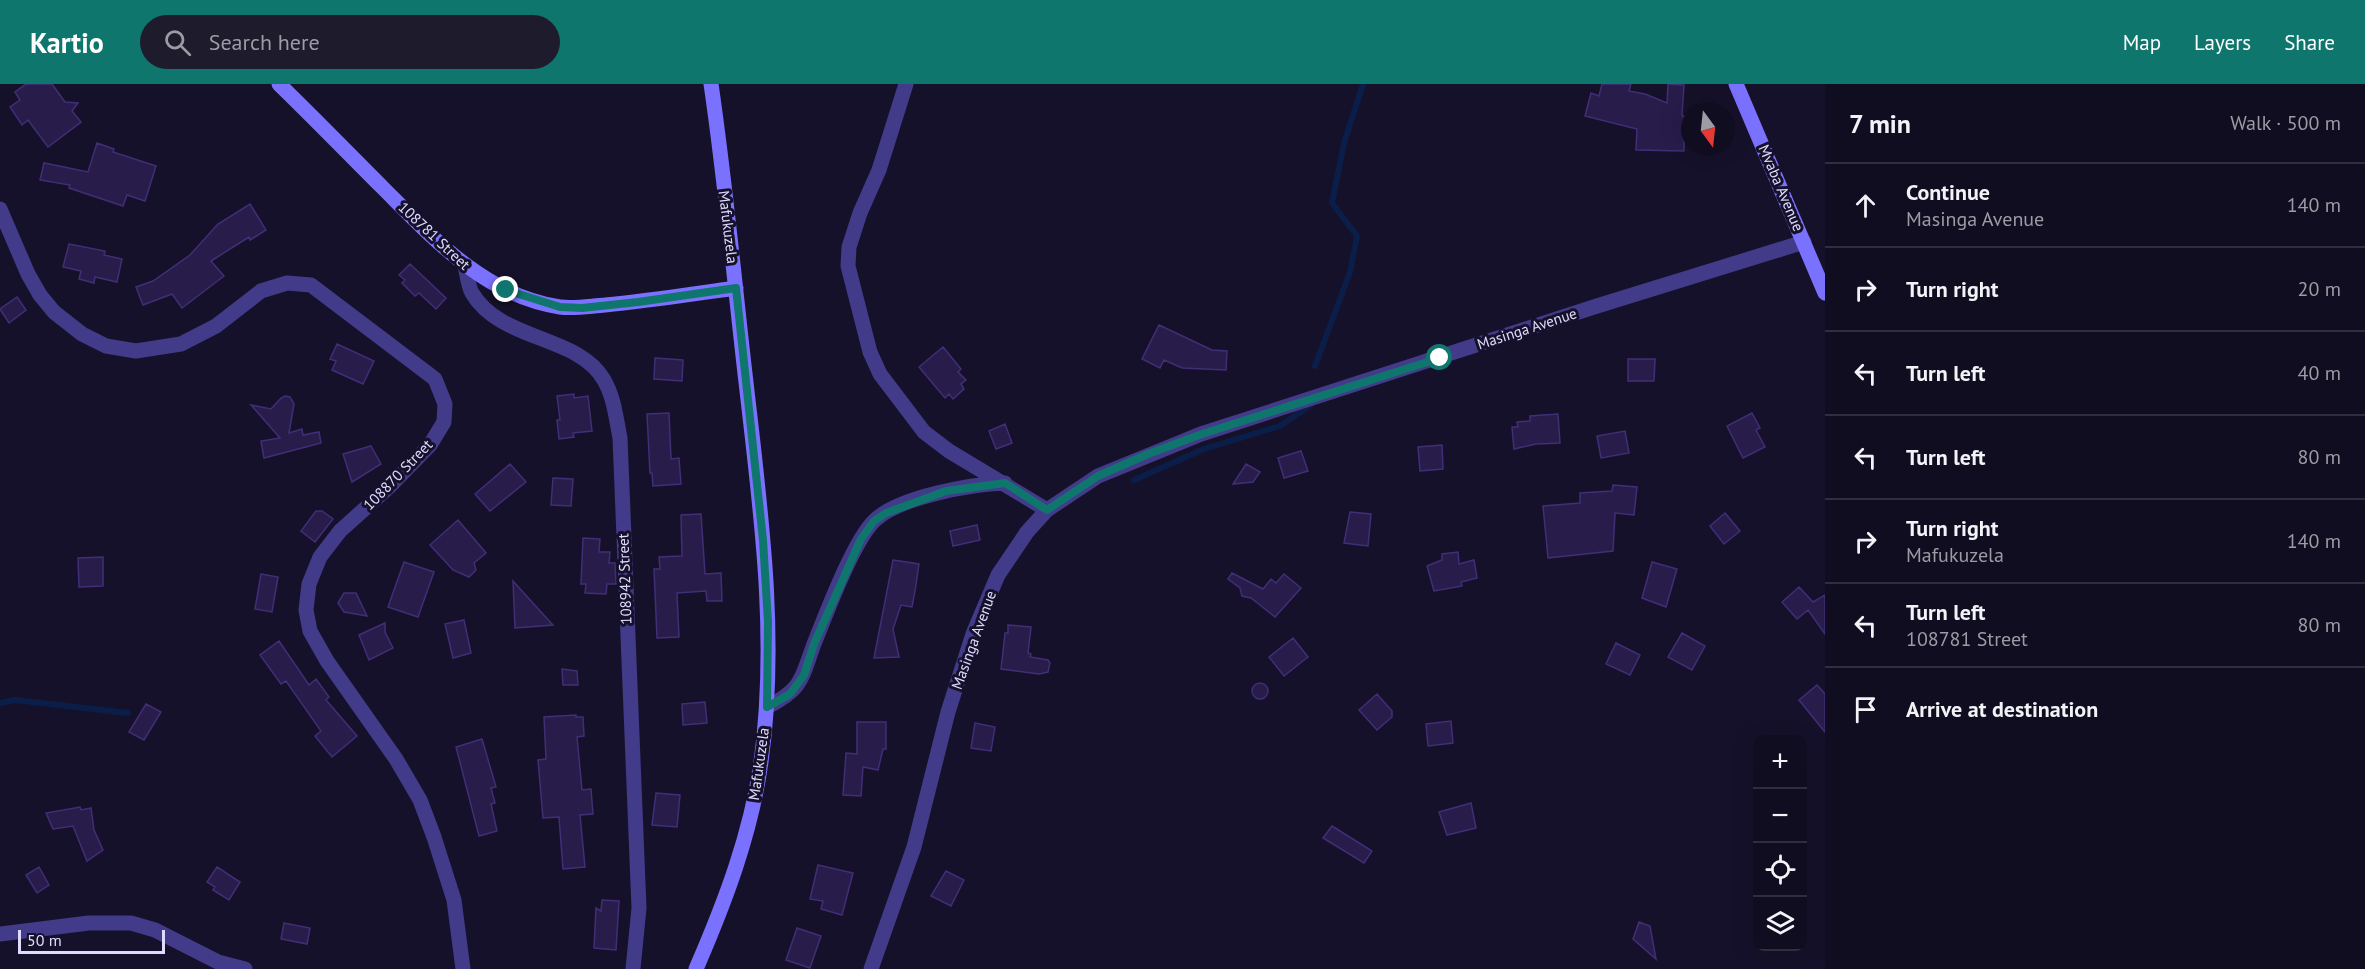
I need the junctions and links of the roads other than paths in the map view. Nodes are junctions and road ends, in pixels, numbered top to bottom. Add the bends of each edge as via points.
1 (279, 84) edge
2 (711, 84) edge
3 (906, 84) edge
4 (1736, 84) edge
5 (0, 209) edge
6 (1804, 242) junction
7 (465, 266) junction
8 (736, 288) junction
9 (1825, 293) edge
10 (1005, 483) junction
11 (1047, 510) junction
12 (767, 707) junction
13 (0, 934) edge
14 (245, 969) edge
15 (463, 969) edge
16 (633, 969) edge
17 (696, 969) edge
18 (871, 969) edge

1 - 7 main road, 108781 Street
2 - 8 main road, Mafukuzela
3 - 10 street via 849,247 848,266 861,322 880,374 924,432
4 - 6 main road, Mvaba Avenue
5 - 15 street, 108870 Street via 40,295 72,327 106,346 136,351 180,344 216,326 261,291 287,283 311,285 435,379 445,404 444,422 430,445 340,531 320,557 309,584 306,610 310,631 327,661 420,800 454,900
6 - 9 main road, Mvaba Avenue
6 - 11 street, Masinga Avenue via 1202,434 1098,476
7 - 8 main road, 108781 Street via 506,290 560,307 638,302
7 - 16 street, 108942 Street via 471,292 499,321 587,361 604,379 612,400 620,438 639,908
8 - 12 main road, Mafukuzela via 763,540 768,622
10 - 11 street
10 - 12 street via 946,491 902,505 874,521 843,578 804,675 790,694
11 - 18 street, Masinga Avenue via 998,575 973,634 948,712 914,847
12 - 17 main road, Mafukuzela via 750,819 722,910
13 - 14 street via 88,922 131,923 155,930 218,962

